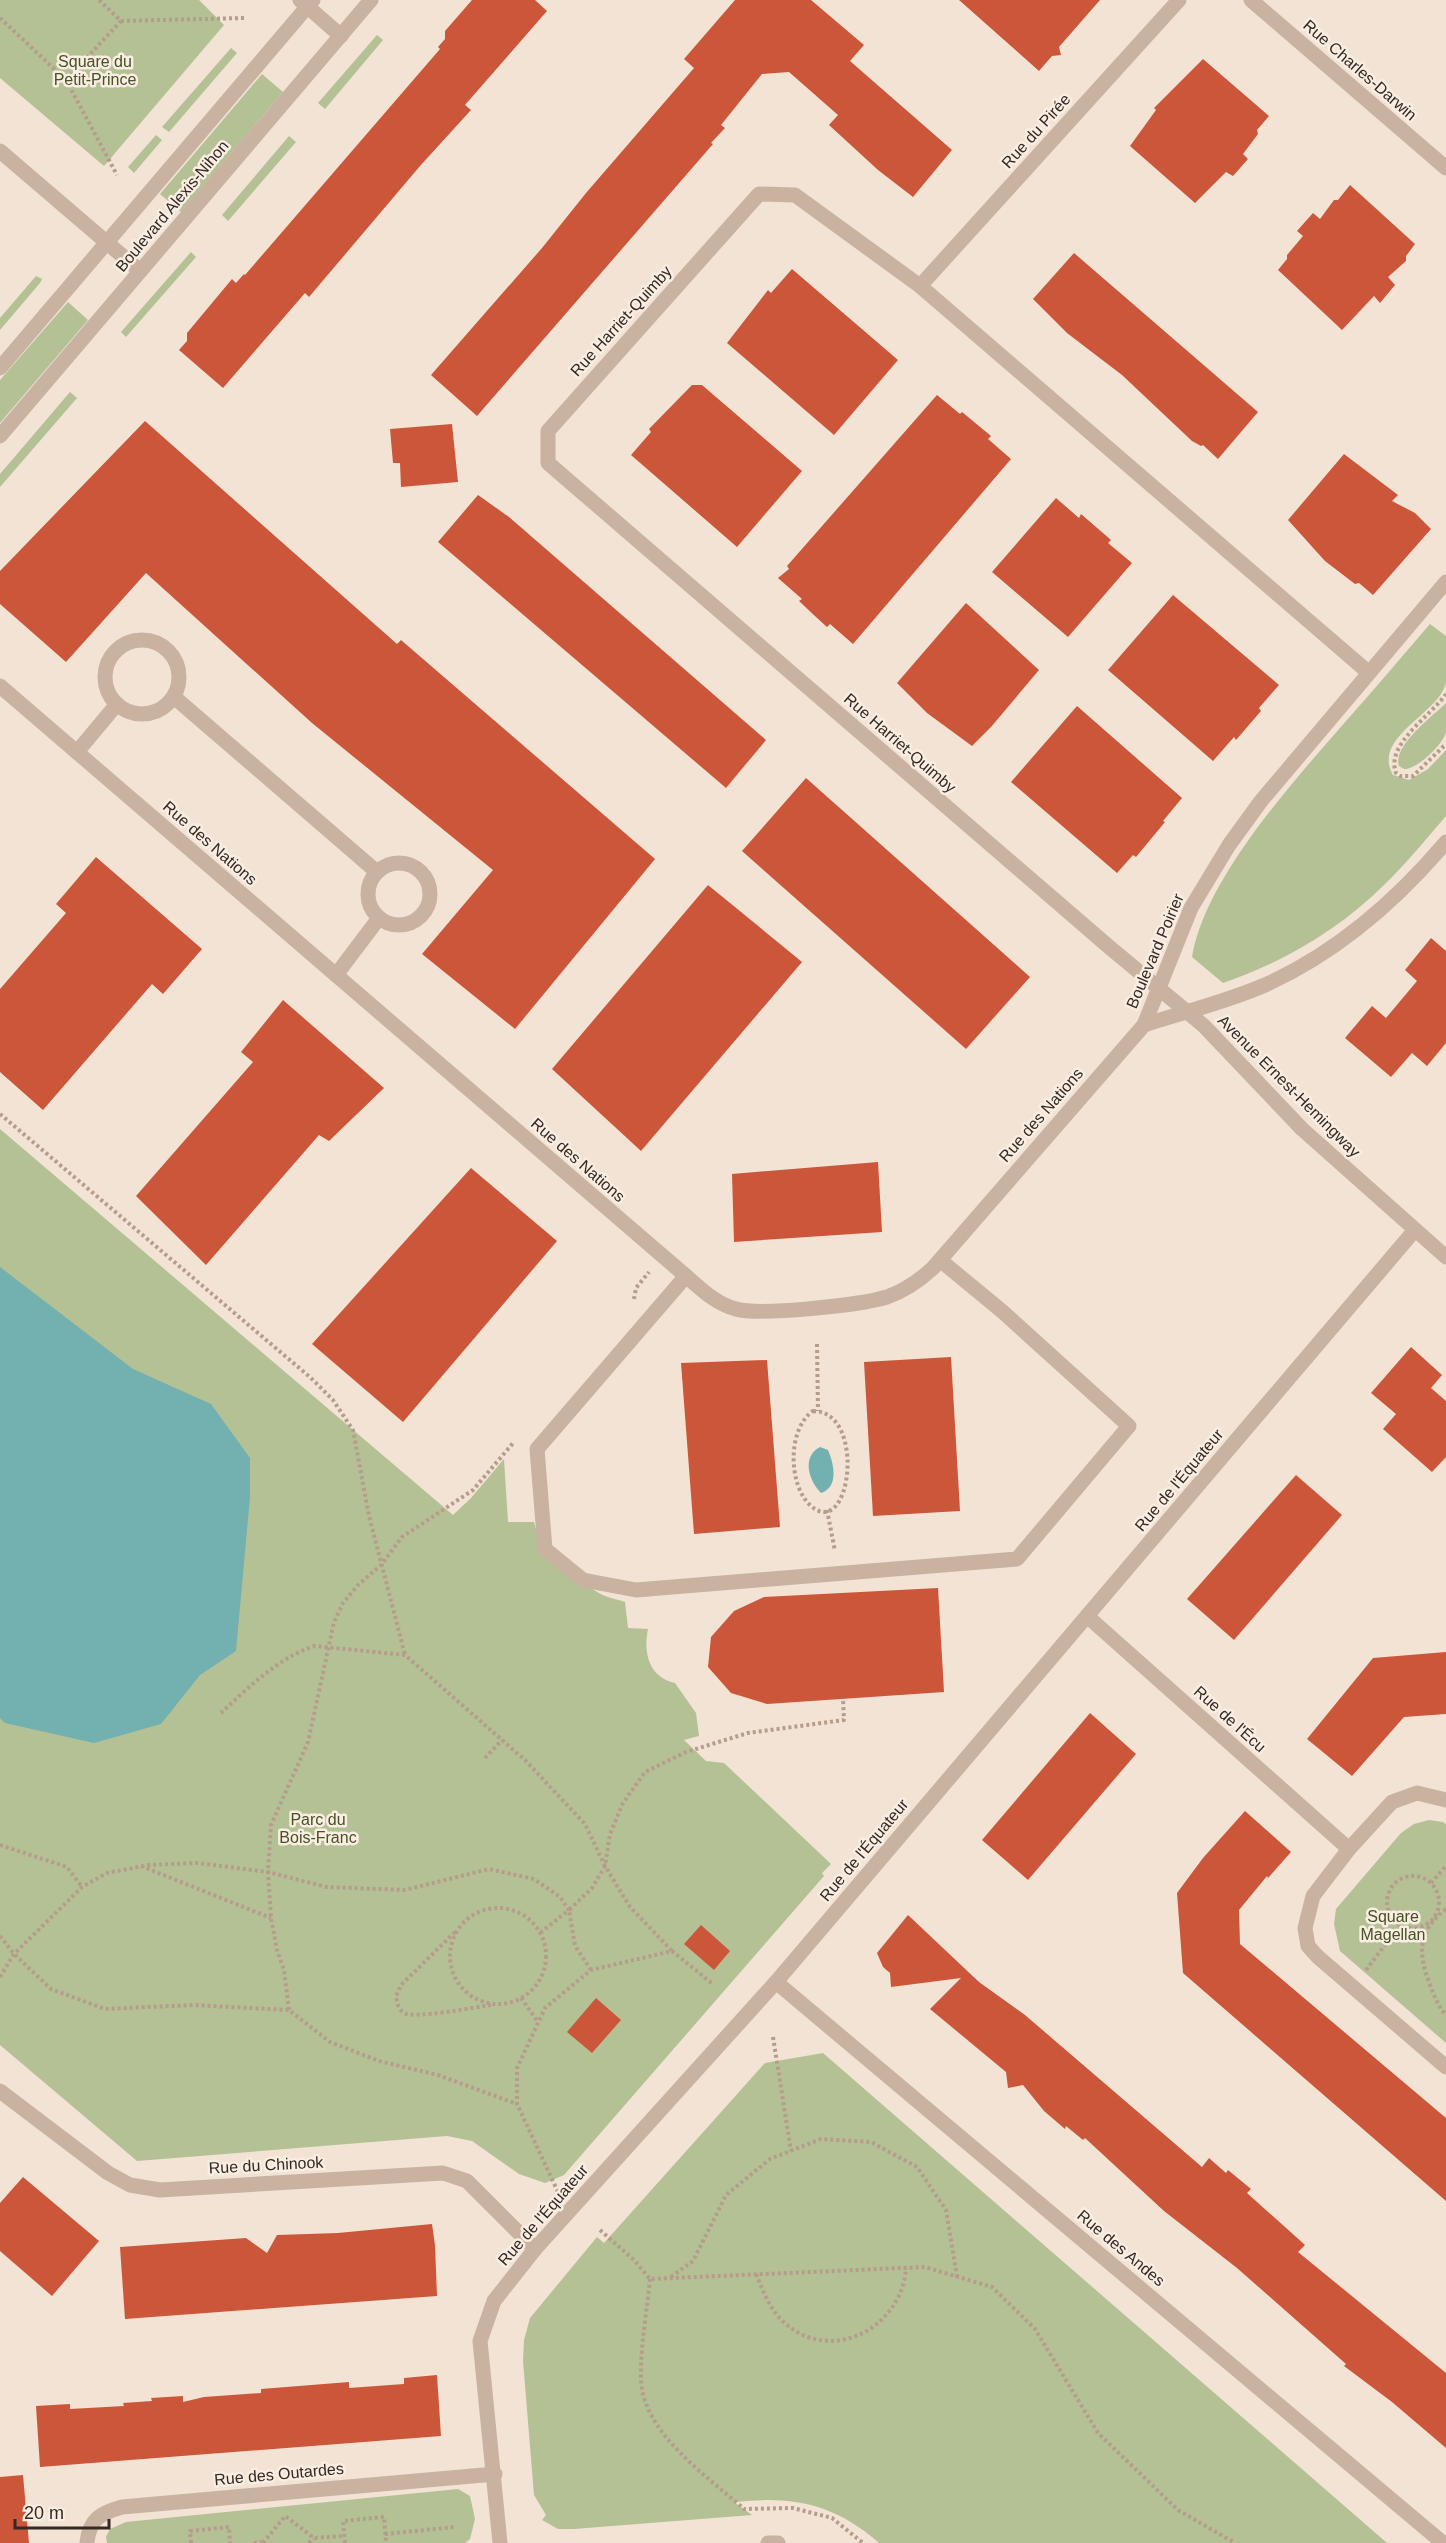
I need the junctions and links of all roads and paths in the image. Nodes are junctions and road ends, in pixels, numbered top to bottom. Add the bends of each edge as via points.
1 (99, 0) edge
2 (371, 0) edge
3 (1179, 0) edge
4 (1251, 0) edge
5 (307, 2) edge
6 (0, 18) edge
7 (244, 18) dead end
8 (121, 21) junction
9 (340, 36) junction
10 (66, 80) junction
11 (0, 151) edge
12 (1446, 168) edge
13 (117, 175) dead end
14 (108, 243) junction
15 (140, 271) junction
16 (920, 286) junction
17 (0, 368) edge
18 (0, 436) edge
19 (1446, 582) edge
20 (1368, 672) junction
21 (0, 686) edge
22 (1446, 694) edge
23 (174, 697) junction
24 (117, 704) junction
25 (1446, 744) edge
26 (77, 752) junction
27 (1446, 842) edge
28 (377, 872) junction
29 (379, 918) junction
30 (336, 975) junction
31 (1159, 988) junction
32 (1186, 1011) junction
33 (1144, 1025) junction
34 (0, 1114) edge
35 (1414, 1231) junction
36 (1446, 1257) edge
37 (940, 1260) junction
38 (686, 1276) junction
39 (636, 1288) dead end
40 (632, 1305) dead end
41 (817, 1344) dead end
42 (818, 1411) junction
43 (519, 1437) dead end
44 (826, 1510) junction
45 (834, 1544) dead end
46 (381, 1564) junction
47 (1087, 1616) junction
48 (327, 1645) junction
49 (405, 1655) junction
50 (843, 1699) dead end
51 (221, 1713) dead end
52 (502, 1740) junction
53 (485, 1758) dead end
54 (1446, 1800) edge
55 (0, 1845) edge
56 (1348, 1849) junction
57 (141, 1866) junction
58 (605, 1866) junction
59 (1446, 1866) edge
60 (268, 1872) junction
61 (1431, 1883) junction
62 (82, 1887) junction
63 (1446, 1909) edge
64 (569, 1910) junction
65 (271, 1917) junction
66 (1433, 1919) junction
67 (462, 1925) junction
68 (1400, 1925) junction
69 (540, 1933) junction
70 (0, 1936) edge
71 (672, 1951) junction
72 (14, 1954) junction
73 (591, 1970) junction
74 (0, 1977) edge
75 (776, 1982) junction
76 (714, 1985) dead end
77 (1352, 1987) junction
78 (521, 1998) junction
79 (501, 2004) junction
80 (289, 2010) junction
81 (1446, 2015) edge
82 (538, 2023) junction
83 (773, 2037) dead end
84 (1446, 2067) edge
85 (2, 2097) edge
86 (517, 2104) junction
87 (791, 2151) junction
88 (558, 2193) dead end
89 (600, 2230) dead end
90 (535, 2249) junction
91 (906, 2268) junction
92 (756, 2274) junction
93 (957, 2277) junction
94 (670, 2278) junction
95 (650, 2279) junction
96 (495, 2474) junction
97 (455, 2527) dead end
98 (385, 2534) junction
99 (344, 2536) junction
100 (314, 2538) junction
101 (87, 2543) edge
102 (191, 2543) edge
103 (230, 2543) edge
104 (254, 2543) edge
105 (262, 2543) edge
106 (309, 2543) edge
107 (345, 2543) edge
108 (386, 2543) edge
109 (500, 2543) edge
110 (768, 2543) edge
111 (778, 2543) edge
112 (863, 2543) edge
113 (1235, 2543) edge
114 (1443, 2543) edge

1 - 8 path
2 - 9 street, Boulevard Alexis-Nihon
3 - 16 street, Rue du Pirée
4 - 12 street, Rue Charles-Darwin
5 - 9 street
5 - 14 street, Boulevard Alexis-Nihon
6 - 10 path
7 - 8 path
8 - 10 path
9 - 15 street, Boulevard Alexis-Nihon
10 - 13 path
11 - 14 street
14 - 15 street
14 - 17 street, Boulevard Alexis-Nihon
15 - 18 street, Boulevard Alexis-Nihon
16 - 20 street, Rue Harriet-Quimby
16 - 31 street, Rue Harriet-Quimby via 795,195 759,194 548,431 548,463
19 - 20 street, Boulevard Poirier
20 - 31 street, Boulevard Poirier via 1229,845 1191,908
21 - 26 street, Rue des Nations
22 - 25 path via 1402,743 1394,760 1396,773 1413,776
23 - 24 street via 159,710 147,714
23 - 24 street via 180,681 174,657 166,648 144,639 120,647 106,667 107,691
23 - 28 street
24 - 26 street
26 - 30 street, Rue des Nations
27 - 32 street, Boulevard Poirier via 1388,904 1329,948 1265,985
28 - 29 street via 368,890 372,910
28 - 29 street via 396,863 406,864 423,874 430,893 429,903 417,920 398,926
29 - 30 street
30 - 38 street, Rue des Nations
31 - 32 street, Avenue Ernest-Hemingway
31 - 33 street, Boulevard Poirier
32 - 33 street, Boulevard Poirier
32 - 35 street, Avenue Ernest-Hemingway via 1302,1129
33 - 37 street, Rue des Nations
34 - 46 path via 333,1400 353,1430
35 - 36 street, Avenue Ernest-Hemingway
35 - 47 street, Rue de l'Équateur
37 - 38 street, Rue des Nations via 915,1282 886,1297 762,1312 727,1306
37 - 38 street via 1130,1426 1017,1559 636,1590 583,1580 545,1549 537,1449
39 - 40 path
41 - 42 path
42 - 44 path via 836,1423 848,1456 840,1503
42 - 44 path via 805,1417 798,1429 794,1464 798,1482 811,1506
43 - 46 path via 473,1490 402,1537
44 - 45 path
46 - 48 path via 343,1603
46 - 49 path
47 - 56 street, Rue de l'Écu
47 - 75 street, Rue de l'Équateur
48 - 49 path
48 - 51 path via 303,1649
48 - 60 path via 308,1742 271,1825
49 - 52 path
50 - 58 path via 844,1719 748,1733 686,1752 645,1772 623,1803 610,1834
52 - 53 path
52 - 58 path via 585,1824
54 - 56 street via 1417,1793 1392,1802
55 - 62 path via 67,1867
56 - 77 street via 1313,1896 1305,1928 1308,1946
57 - 60 path via 198,1863
57 - 62 path via 107,1874
57 - 65 path
58 - 64 path via 592,1888
58 - 71 path via 630,1907
59 - 61 path
60 - 64 path via 326,1887 405,1890 489,1869 534,1879 560,1897
60 - 65 path
61 - 66 path via 1439,1904
61 - 68 path via 1413,1876 1391,1888 1389,1913
62 - 72 path
63 - 66 path
64 - 69 path
64 - 73 path via 575,1946
65 - 80 path
66 - 68 path via 1418,1928
66 - 81 path via 1422,1941 1422,1964 1438,2006
67 - 69 path via 481,1912 503,1909 525,1917
67 - 79 path via 450,1957 456,1979 480,2001
67 - 79 path via 401,1984 396,1996 399,2009 418,2015
68 - 77 path
69 - 78 path via 546,1954 542,1975
70 - 72 path
71 - 73 path
71 - 76 path
72 - 74 path
72 - 80 path via 51,1989 105,2009 193,2005
73 - 82 path via 545,2008
75 - 90 street, Rue de l'Équateur
75 - 114 street, Rue des Andes
77 - 84 street
78 - 79 path
78 - 82 path
80 - 86 path via 330,2042
82 - 86 path via 517,2068
83 - 87 path
85 - 90 street, Rue du Chinook via 130,2185 160,2190 443,2173 467,2181
86 - 88 path
87 - 93 path via 821,2139 872,2142 917,2167 946,2210
87 - 94 path via 770,2159 726,2195 693,2260
89 - 95 path
90 - 96 street, Rue de l'Équateur via 494,2301 480,2341
91 - 92 path
91 - 92 path via 901,2293 885,2319 873,2328 839,2340 823,2341 788,2326 765,2298
91 - 93 path via 925,2267
92 - 94 path
93 - 113 path via 992,2287 1035,2329 1098,2433 1178,2510
94 - 95 path
95 - 112 path via 641,2381 648,2411 677,2450 744,2509 793,2508 832,2518
96 - 101 street, Rue des Outardes via 122,2506 101,2513 88,2532
96 - 109 street, Rue de l'Équateur
97 - 98 path
98 - 99 path via 384,2517 343,2521
98 - 108 path
99 - 100 path
99 - 107 path
100 - 105 path via 285,2517
100 - 106 path
102 - 103 path via 190,2531 229,2527
104 - 105 path
110 - 111 street

